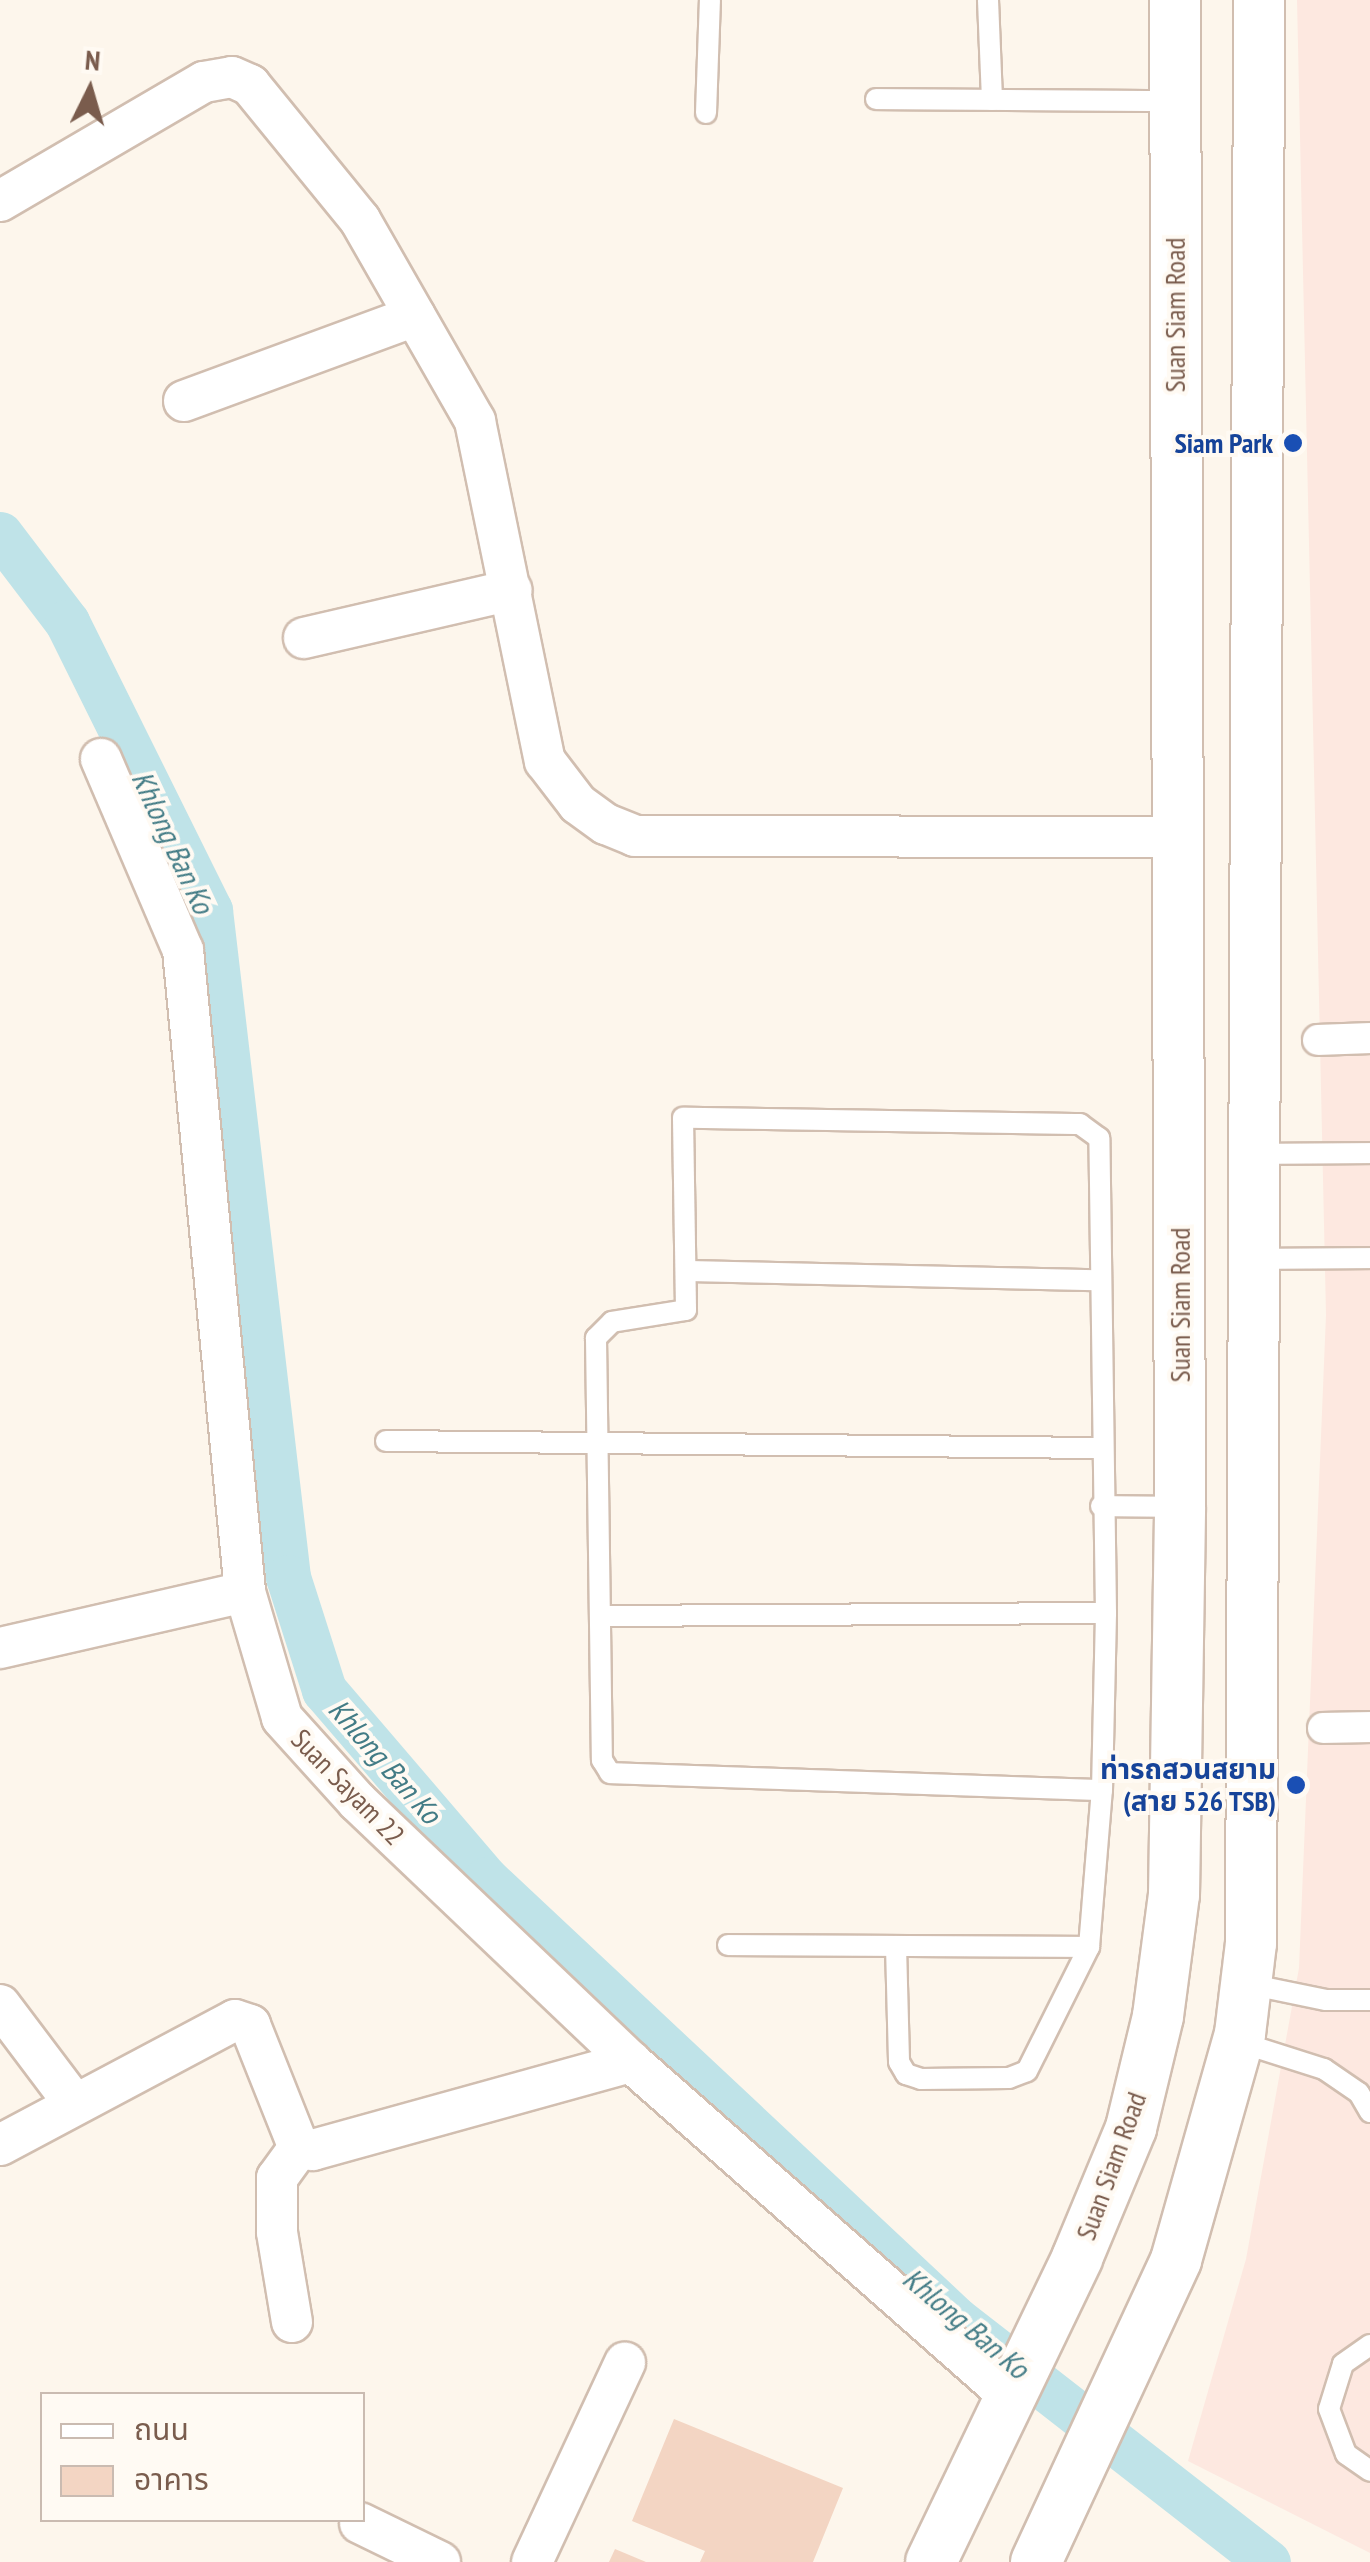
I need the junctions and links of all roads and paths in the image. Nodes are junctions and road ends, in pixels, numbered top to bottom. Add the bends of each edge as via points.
1 (710, 0) edge
2 (988, 0) edge
3 (1175, 0) edge
4 (1259, 0) edge
5 (876, 99) dead end
6 (992, 100) junction
7 (1176, 101) junction
8 (706, 112) dead end
9 (0, 202) edge
10 (415, 316) junction
11 (184, 401) dead end
12 (512, 590) junction
13 (304, 638) dead end
14 (101, 760) dead end
15 (1174, 837) junction
16 (1256, 876) junction
17 (1370, 1038) edge
18 (1318, 1040) dead end
19 (1179, 1092) junction
20 (1370, 1152) edge
21 (1254, 1154) junction
22 (1254, 1250) junction
23 (1370, 1258) edge
24 (688, 1271) junction
25 (1097, 1280) junction
26 (386, 1441) dead end
27 (595, 1442) junction
28 (1102, 1448) junction
29 (1101, 1506) junction
30 (1180, 1526) junction
31 (245, 1592) junction
32 (1106, 1613) junction
33 (600, 1616) junction
34 (0, 1648) edge
35 (1370, 1727) edge
36 (1323, 1728) dead end
37 (1102, 1790) junction
38 (728, 1945) dead end
39 (896, 1946) junction
40 (1089, 1948) junction
41 (1246, 1984) junction
42 (1370, 2000) edge
43 (0, 2006) edge
44 (1238, 2042) junction
45 (631, 2062) junction
46 (72, 2102) junction
47 (1370, 2112) edge
48 (0, 2145) edge
49 (299, 2148) junction
50 (292, 2322) dead end
51 (1370, 2344) edge
52 (625, 2363) dead end
53 (1010, 2396) junction
54 (1370, 2471) edge
55 (360, 2524) dead end
56 (440, 2562) edge
57 (532, 2562) edge
58 (931, 2562) edge
59 (1036, 2562) edge

1 - 8 lane
2 - 6 lane
3 - 7 street, Suan Siam Road
4 - 16 street
5 - 6 lane
6 - 7 lane
7 - 15 street, Suan Siam Road
9 - 10 street via 204,82 232,77 250,85 360,220
10 - 11 street
10 - 12 street via 475,421
12 - 13 street
12 - 15 street via 546,761 578,804 634,836
14 - 31 street, Suan Sayam 22 via 183,950
15 - 19 street, Suan Siam Road
16 - 19 street via 1233,917 1230,1078 1220,1090
16 - 21 street
17 - 18 street
19 - 30 street, Suan Siam Road
20 - 21 lane
21 - 22 street
22 - 23 lane
22 - 30 street via 1237,1243 1228,1255 1222,1460 1215,1492
22 - 41 street
24 - 25 lane
24 - 25 lane via 682,1118 1080,1124 1099,1138
24 - 27 lane via 686,1310 601,1329
25 - 28 lane
26 - 27 lane
27 - 28 lane
27 - 33 lane
28 - 29 lane
29 - 30 lane
29 - 32 lane
30 - 53 street, Suan Siam Road via 1174,1895 1158,2016 1131,2128
31 - 34 street
31 - 45 street, Suan Sayam 22 via 282,1718 358,1802
32 - 33 lane
32 - 37 lane
33 - 37 lane via 602,1760 621,1777
35 - 36 street
37 - 40 lane
38 - 39 lane
39 - 40 lane
39 - 40 lane via 899,2062 920,2079 1009,2078 1028,2071
41 - 42 lane via 1326,2000
41 - 44 street
43 - 46 street
44 - 47 lane via 1324,2070 1360,2093
44 - 59 street via 1176,2260
45 - 49 street via 313,2150
45 - 53 street, Suan Sayam 22
46 - 48 street
46 - 49 street via 235,2020 245,2021
49 - 50 street via 277,2178 277,2232
51 - 54 lane via 1344,2364 1329,2410 1346,2454
52 - 57 street
53 - 58 street, Suan Siam Road
55 - 56 street

